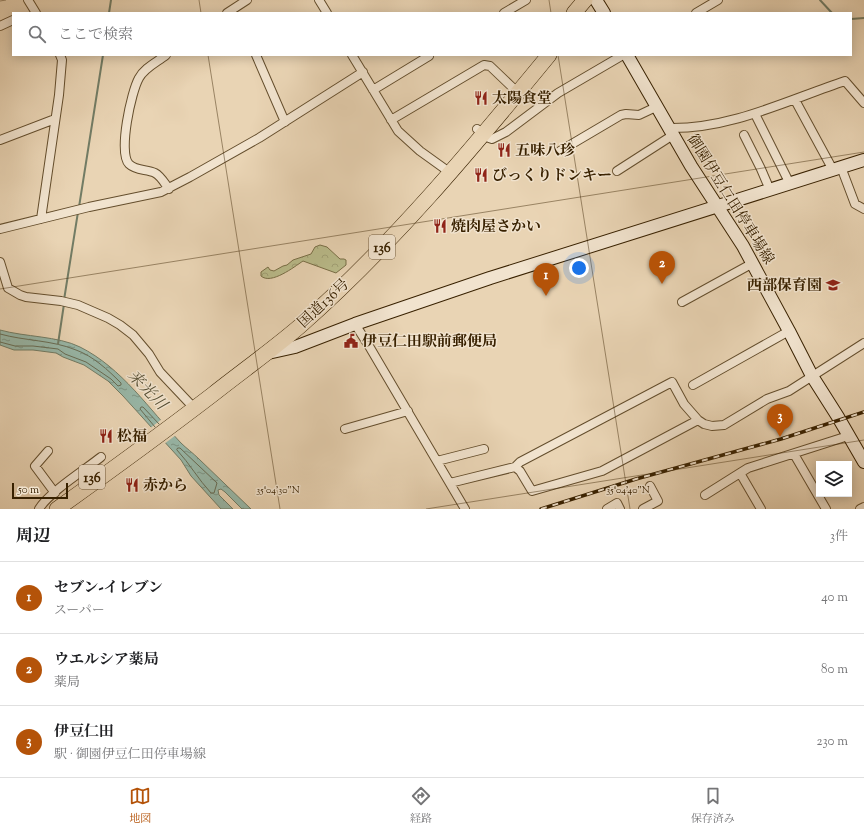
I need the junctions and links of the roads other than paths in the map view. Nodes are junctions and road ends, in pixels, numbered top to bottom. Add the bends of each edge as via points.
1 (28, 0) edge
2 (247, 0) edge
3 (319, 0) edge
4 (526, 0) edge
5 (585, 0) edge
6 (596, 0) edge
7 (718, 0) edge
8 (236, 10) edge
9 (34, 12) edge
10 (326, 12) edge
11 (506, 12) edge
12 (575, 12) edge
13 (585, 12) edge
14 (603, 12) edge
15 (698, 12) edge
16 (12, 20) edge
17 (0, 26) edge
18 (60, 56) edge
19 (165, 56) edge
20 (256, 56) edge
21 (353, 56) edge
22 (429, 56) dead end
23 (537, 56) edge
24 (549, 56) edge
25 (621, 56) edge
26 (628, 56) edge
27 (363, 72) junction
28 (512, 87) junction
29 (373, 90) junction
30 (795, 100) junction
31 (864, 103) edge
32 (656, 107) junction
33 (754, 114) junction
34 (55, 119) junction
35 (391, 120) junction
36 (285, 122) junction
37 (480, 132) junction
38 (671, 132) junction
39 (744, 135) dead end
40 (0, 140) edge
41 (560, 151) dead end
42 (864, 160) edge
43 (445, 169) junction
44 (837, 169) junction
45 (617, 171) dead end
46 (790, 184) junction
47 (169, 189) junction
48 (770, 190) junction
49 (718, 207) junction
50 (864, 209) edge
51 (41, 219) junction
52 (0, 230) edge
53 (0, 262) edge
54 (753, 263) junction
55 (682, 302) dead end
56 (355, 324) junction
57 (789, 331) junction
58 (864, 343) edge
59 (260, 354) junction
60 (812, 376) junction
61 (693, 385) dead end
62 (190, 408) junction
63 (408, 411) junction
64 (698, 420) junction
65 (345, 429) dead end
66 (848, 436) junction
67 (139, 447) junction
68 (484, 449) dead end
69 (48, 451) dead end
70 (794, 454) junction
71 (101, 457) dead end
72 (437, 461) junction
73 (864, 462) edge
74 (515, 467) junction
75 (740, 473) junction
76 (450, 483) junction
77 (650, 486) dead end
78 (55, 493) junction
79 (705, 495) dead end
80 (864, 507) edge
81 (39, 509) edge
82 (46, 509) edge
83 (57, 509) edge
84 (465, 509) edge
85 (607, 509) edge
86 (620, 509) edge
87 (643, 509) edge
88 (761, 509) edge
89 (826, 509) edge
90 (860, 509) edge

1 - 9 street
2 - 8 street
3 - 10 street
4 - 11 street
5 - 12 highway
6 - 13 highway
6 - 14 street
7 - 15 street
16 - 17 street
18 - 34 street
19 - 47 street via 139,78 128,112 125,145 129,165 154,172
20 - 36 street
21 - 27 street
22 - 29 street
23 - 28 highway, 国道136号 / 136
24 - 37 highway, 国道136号 / 136
25 - 37 street via 558,93 506,132 492,139
26 - 32 street, 御園伊豆仁田停車場線
27 - 29 street
27 - 36 street
28 - 35 street via 490,66 484,65
28 - 37 highway, 国道136号 / 136
29 - 35 street
30 - 31 street via 845,81
30 - 33 street
30 - 44 street
32 - 38 street, 御園伊豆仁田停車場線
32 - 41 street via 639,115 621,115
33 - 38 street
33 - 46 street
34 - 40 street
34 - 51 street
35 - 43 street via 406,139
36 - 47 street
37 - 43 highway, 国道136号 / 136
37 - 59 highway, 国道136号 / 136 via 416,212 364,265 300,325
38 - 45 street
38 - 49 street, 御園伊豆仁田停車場線
39 - 48 street
42 - 44 street
43 - 59 highway, 国道136号 / 136 via 355,264
44 - 46 street
44 - 50 street via 854,204
46 - 48 street
47 - 51 street
48 - 49 street
49 - 54 street, 御園伊豆仁田停車場線
49 - 56 street via 520,268
51 - 52 street
53 - 62 street via 8,288 20,295 78,305 120,325 149,354 160,372
54 - 55 street
54 - 57 street, 御園伊豆仁田停車場線
56 - 59 street via 295,347
56 - 63 street
57 - 60 street, 御園伊豆仁田停車場線
57 - 61 street
58 - 60 street
59 - 62 highway, 国道136号 / 136
60 - 64 street via 724,425 712,426
60 - 66 street, 御園伊豆仁田停車場線
62 - 67 highway, 国道136号 / 136
63 - 65 street
63 - 72 street
64 - 74 street via 602,471 532,491
64 - 74 street via 684,404 672,382 520,462
66 - 70 street
66 - 73 street, 御園伊豆仁田停車場線
67 - 82 highway, 国道136号 / 136
67 - 83 highway, 国道136号 / 136
68 - 72 street
69 - 78 street via 36,466
70 - 75 street via 748,468
70 - 89 street
71 - 78 street
72 - 76 street
74 - 76 street
75 - 79 street
75 - 88 street
76 - 84 street
77 - 87 street via 658,501
78 - 81 street
80 - 90 street
85 - 86 street via 617,503

